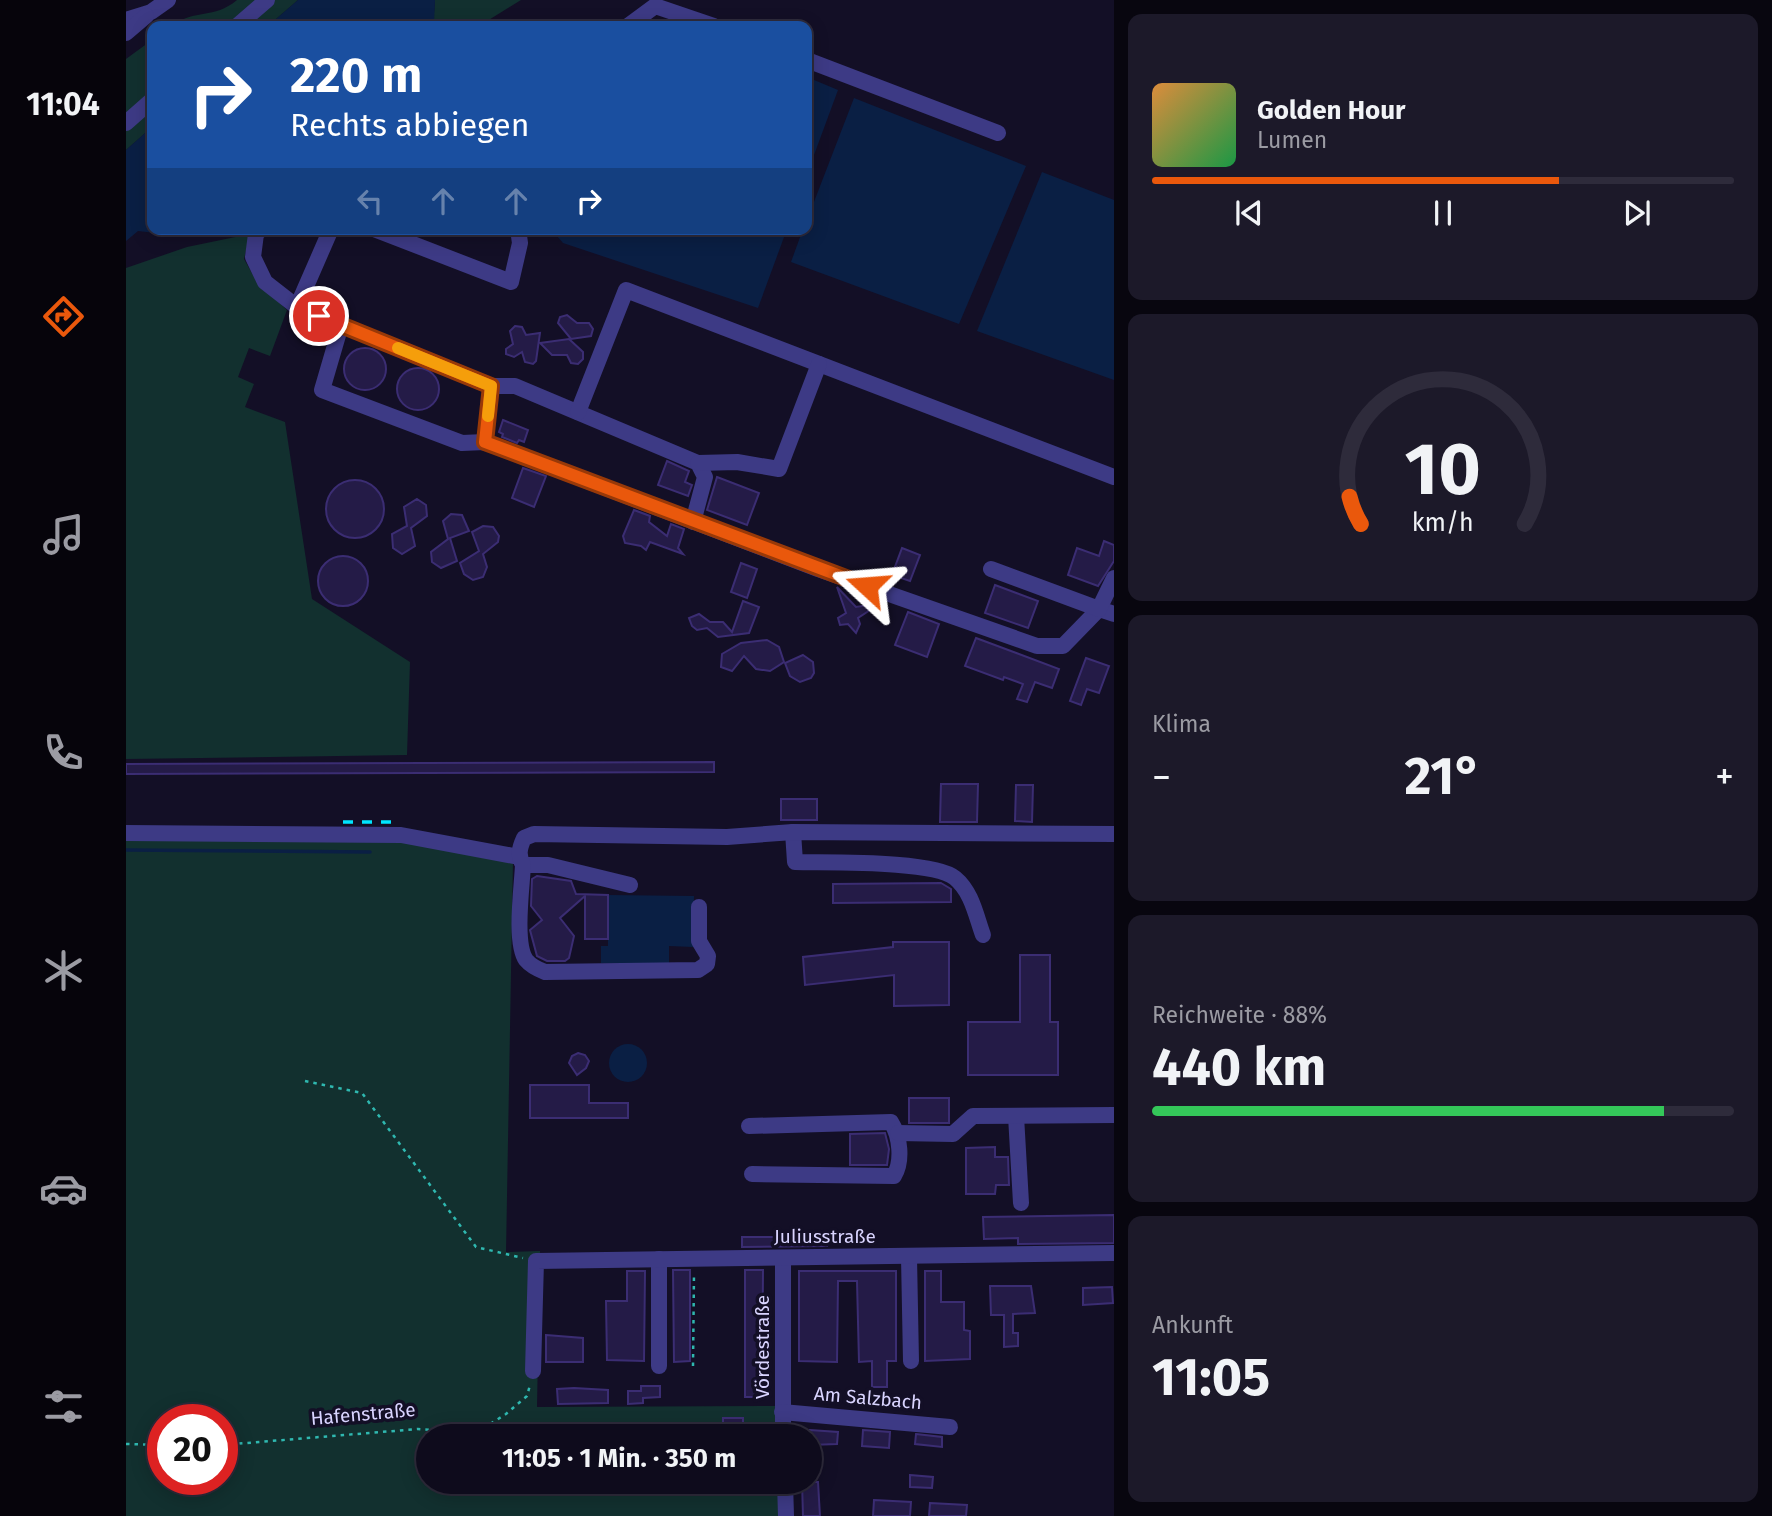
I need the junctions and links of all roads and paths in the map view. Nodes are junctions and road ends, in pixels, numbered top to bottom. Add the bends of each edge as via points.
1 (168, 0) edge
2 (267, 0) edge
3 (151, 12) junction
4 (126, 20) edge
5 (243, 21) edge
6 (635, 21) edge
7 (699, 21) edge
8 (126, 33) edge
9 (812, 62) edge
10 (147, 104) edge
11 (126, 123) edge
12 (998, 133) dead end
13 (256, 235) edge
14 (328, 235) edge
15 (390, 235) edge
16 (519, 235) edge
17 (298, 307) junction
18 (341, 325) junction
19 (819, 364) junction
20 (491, 386) junction
21 (579, 412) junction
22 (485, 442) junction
23 (698, 463) junction
24 (1114, 477) edge
25 (693, 522) junction
26 (992, 569) dead end
27 (1114, 578) edge
28 (1107, 611) edge
29 (126, 832) edge
30 (793, 832) junction
31 (1114, 834) edge
32 (521, 861) junction
33 (631, 885) dead end
34 (699, 907) dead end
35 (983, 936) dead end
36 (306, 1081) dead end
37 (1114, 1115) edge
38 (1016, 1116) junction
39 (748, 1126) dead end
40 (898, 1133) junction
41 (752, 1174) dead end
42 (1021, 1203) dead end
43 (1114, 1253) edge
44 (909, 1257) junction
45 (783, 1258) junction
46 (659, 1259) junction
47 (694, 1259) junction
48 (536, 1261) junction
49 (911, 1361) dead end
50 (659, 1366) dead end
51 (693, 1366) dead end
52 (533, 1371) joint
53 (782, 1412) junction
54 (782, 1424) edge
55 (950, 1427) dead end
56 (126, 1444) edge
57 (238, 1444) edge
58 (147, 1445) edge
59 (785, 1494) edge
60 (786, 1516) edge

1 - 3 street
2 - 5 street
3 - 4 street
3 - 8 street
6 - 7 street via 655,6
9 - 12 street
10 - 11 street
13 - 17 street via 253,257 265,282
14 - 17 street
15 - 16 street via 511,282
17 - 18 street
18 - 20 street
18 - 22 street via 322,390 462,443
19 - 21 street via 626,290
19 - 23 street via 779,469 737,462
19 - 24 street
20 - 21 street via 515,386
20 - 22 street
21 - 23 street
22 - 25 street
23 - 25 street via 705,477
25 - 28 street via 1037,646 1063,646
26 - 28 street
27 - 28 street
29 - 32 street via 401,835
30 - 31 street
30 - 32 street via 727,837 534,834 524,838
30 - 35 street via 795,862 931,867 954,876 970,898
32 - 33 street
32 - 34 street via 524,957 545,972 698,970 707,964 708,956 699,941
36 - 48 path via 362,1093 477,1247
37 - 38 street
38 - 40 street via 973,1116 953,1134
38 - 42 street
39 - 40 street via 891,1122
40 - 41 street via 894,1176
43 - 44 street, Juliusstraße
44 - 45 street, Juliusstraße
44 - 49 street
45 - 47 street, Juliusstraße
45 - 53 street, Vördestraße
46 - 47 street, Juliusstraße
46 - 48 street, Juliusstraße
46 - 50 street
47 - 51 path
48 - 52 street
52 - 57 path, Hafenstraße via 527,1396 476,1433 418,1429
53 - 54 street, Vördestraße
53 - 55 street, Am Salzbach
56 - 58 path
59 - 60 street

